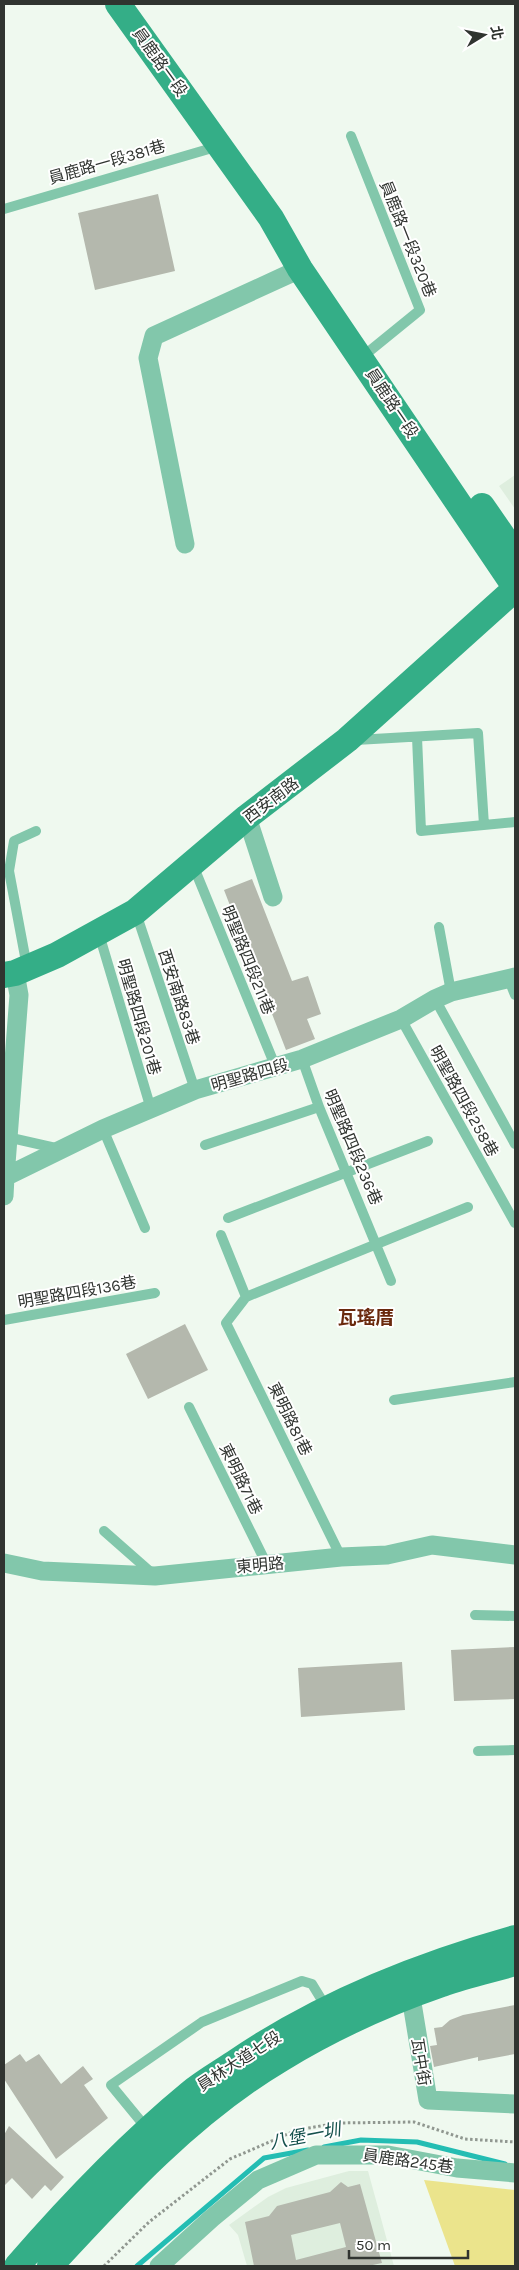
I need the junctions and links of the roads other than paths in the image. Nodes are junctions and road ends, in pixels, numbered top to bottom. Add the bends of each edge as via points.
1 (118, 4) edge
2 (351, 136) dead end
3 (220, 145) junction
4 (4, 209) edge
5 (271, 218) junction
6 (300, 269) junction
7 (368, 353) junction
8 (185, 544) dead end
9 (515, 554) edge
10 (515, 588) edge
11 (417, 737) junction
12 (347, 740) junction
13 (247, 817) junction
14 (515, 822) edge
15 (484, 825) junction
16 (36, 831) dead end
17 (193, 864) junction
18 (273, 896) dead end
19 (135, 912) junction
20 (440, 927) dead end
21 (99, 934) junction
22 (15, 972) edge
23 (513, 984) edge
24 (443, 996) junction
25 (401, 1019) junction
26 (302, 1059) junction
27 (276, 1068) junction
28 (195, 1090) junction
29 (319, 1107) junction
30 (151, 1109) junction
31 (6, 1128) edge
32 (103, 1129) junction
33 (428, 1142) dead end
34 (515, 1144) edge
35 (205, 1145) dead end
36 (62, 1149) junction
37 (347, 1172) junction
38 (5, 1176) junction
39 (4, 1196) edge
40 (468, 1207) dead end
41 (228, 1218) dead end
42 (515, 1223) edge
43 (145, 1228) dead end
44 (221, 1235) dead end
45 (378, 1245) junction
46 (392, 1281) dead end
47 (155, 1293) dead end
48 (246, 1298) junction
49 (4, 1320) edge
50 (515, 1382) edge
51 (394, 1400) dead end
52 (189, 1407) dead end
53 (104, 1531) dead end
54 (515, 1555) edge
55 (341, 1557) junction
56 (4, 1563) edge
57 (267, 1564) junction
58 (155, 1576) junction
59 (475, 1615) dead end
60 (515, 1616) edge
61 (515, 1750) edge
62 (478, 1751) dead end
63 (515, 1938) edge
64 (515, 1963) edge
65 (411, 1997) junction
66 (326, 2007) junction
67 (515, 2104) edge
68 (148, 2131) junction
69 (515, 2173) edge
70 (17, 2266) edge
71 (50, 2266) edge
72 (159, 2266) edge

1 - 3 main road, 員鹿路一段
2 - 7 lane, 員鹿路一段320巷 via 420,310
3 - 4 lane, 員鹿路一段381巷
3 - 5 main road, 員鹿路一段
5 - 6 main road, 員鹿路一段
5 - 7 main road, 員鹿路一段 via 306,250
6 - 7 main road, 員鹿路一段
6 - 8 street via 154,336 148,358
7 - 9 main road, 員鹿路一段
7 - 10 main road, 員鹿路一段
10 - 12 main road, 西安南路
11 - 12 lane
11 - 15 lane via 478,733
11 - 15 lane via 421,831
12 - 13 main road, 西安南路
13 - 17 main road, 西安南路
13 - 18 street
14 - 15 lane
16 - 22 lane via 14,841 10,871
17 - 19 main road, 西安南路
17 - 27 lane, 明聖路四段211巷
19 - 21 main road, 西安南路
19 - 28 lane, 西安南路83巷
20 - 24 lane
21 - 22 main road, 西安南路
21 - 30 lane, 明聖路四段201巷
22 - 31 street via 19,995
23 - 24 street, 明聖路四段
24 - 25 street, 明聖路四段
24 - 34 lane
25 - 26 street, 明聖路四段
25 - 42 lane, 明聖路四段258巷
26 - 27 street, 明聖路四段
26 - 29 lane, 明聖路四段236巷
27 - 28 street, 明聖路四段
28 - 30 street, 明聖路四段
29 - 35 lane
29 - 37 lane, 明聖路四段236巷
30 - 32 street, 明聖路四段
31 - 36 lane
31 - 38 street
32 - 36 street, 明聖路四段
32 - 43 lane
33 - 37 lane
36 - 38 street, 明聖路四段
37 - 41 lane
37 - 45 lane, 明聖路四段236巷
38 - 39 street
40 - 45 lane
44 - 48 lane
45 - 46 lane, 明聖路四段236巷
45 - 48 lane
47 - 49 lane, 明聖路四段136巷
48 - 55 lane, 東明路81巷 via 226,1322
50 - 51 lane
52 - 57 lane, 東明路71巷
53 - 58 lane
54 - 55 street, 東明路 via 432,1545 387,1555
55 - 57 street, 東明路
56 - 58 street, 東明路 via 42,1571
57 - 58 street, 東明路
59 - 60 lane
61 - 62 lane
63 - 66 main road, 員林大道七段 via 404,1973
64 - 65 main road, 員林大道七段 via 442,1984
65 - 67 street, 瓦中街 via 428,2100
65 - 71 main road, 員林大道七段 via 358,2019 287,2055 229,2095 151,2161
66 - 68 main road, 員林大道七段 via 260,2045 190,2092
66 - 68 lane via 312,1984 302,1981 194,2027 111,2085
68 - 70 main road, 員林大道七段 via 102,2174
69 - 72 street, 員鹿路245巷 via 457,2168 388,2155 316,2156 258,2180

